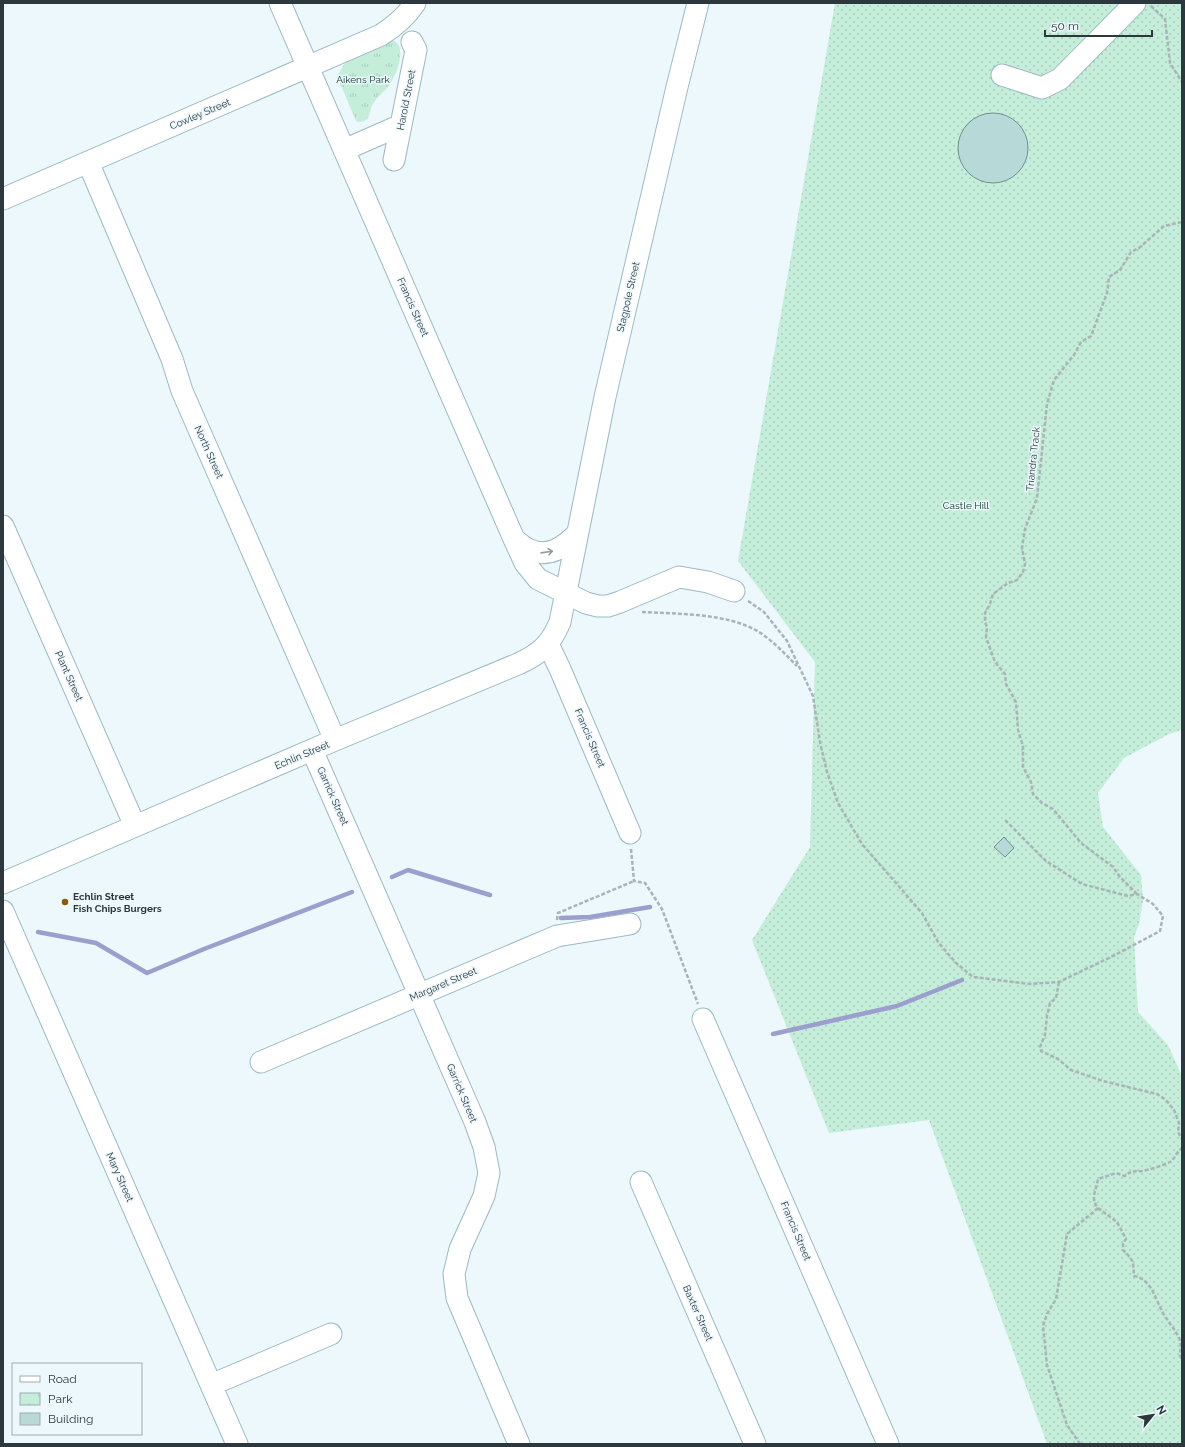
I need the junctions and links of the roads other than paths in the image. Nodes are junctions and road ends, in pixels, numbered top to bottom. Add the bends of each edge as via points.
1 (280, 3) edge
2 (415, 3) edge
3 (698, 3) edge
4 (1135, 3) edge
5 (412, 42) dead end
6 (308, 67) junction
7 (1002, 75) dead end
8 (401, 125) junction
9 (344, 150) junction
10 (394, 160) dead end
11 (88, 162) junction
12 (3, 199) edge
13 (3, 526) edge
14 (577, 534) junction
15 (514, 539) junction
16 (734, 591) road end
17 (566, 594) junction
18 (548, 644) junction
19 (335, 740) junction
20 (312, 750) junction
21 (135, 826) junction
22 (630, 833) road end
23 (3, 883) edge
24 (3, 911) edge
25 (630, 924) dead end
26 (419, 994) junction
27 (703, 1019) road end
28 (261, 1062) dead end
29 (641, 1182) dead end
30 (331, 1334) dead end
31 (211, 1385) junction
32 (237, 1444) edge
33 (519, 1444) edge
34 (756, 1444) edge
35 (888, 1444) edge

1 - 6 street, Francis Street
2 - 6 street, Cowley Street via 404,18 381,35
3 - 14 street, Stagpole Street via 604,397
4 - 7 street via 1060,80 1042,88
5 - 8 street, Harold Street via 416,50
6 - 9 street, Francis Street
6 - 11 street, Cowley Street
8 - 9 street
8 - 10 street, Harold Street
9 - 15 street, Francis Street
11 - 12 street, Cowley Street
11 - 19 street, North Street via 172,359 182,391
13 - 21 street, Plant Street
15 -> 14 street via 528,550 539,553 558,550
14 - 17 street, Stagpole Street
15 - 17 street, Francis Street via 526,563 538,579
16 - 17 street, Francis Street via 708,582 679,577 608,606 586,603
17 - 18 street, Echlin Street via 560,622
18 - 19 street, Echlin Street via 533,657 518,664
18 - 22 street, Francis Street
19 - 20 street, Echlin Street
20 - 21 street, Echlin Street
20 - 26 street, Garrick Street
21 - 23 street, Echlin Street
24 - 31 street, Mary Street
25 - 26 street, Margaret Street via 556,936
26 - 28 street, Margaret Street
26 - 33 street, Garrick Street via 484,1147 489,1173 484,1196 460,1249 454,1274 457,1298
27 - 35 street, Francis Street
29 - 34 street, Baxter Street
30 - 31 street
31 - 32 street, Mary Street

